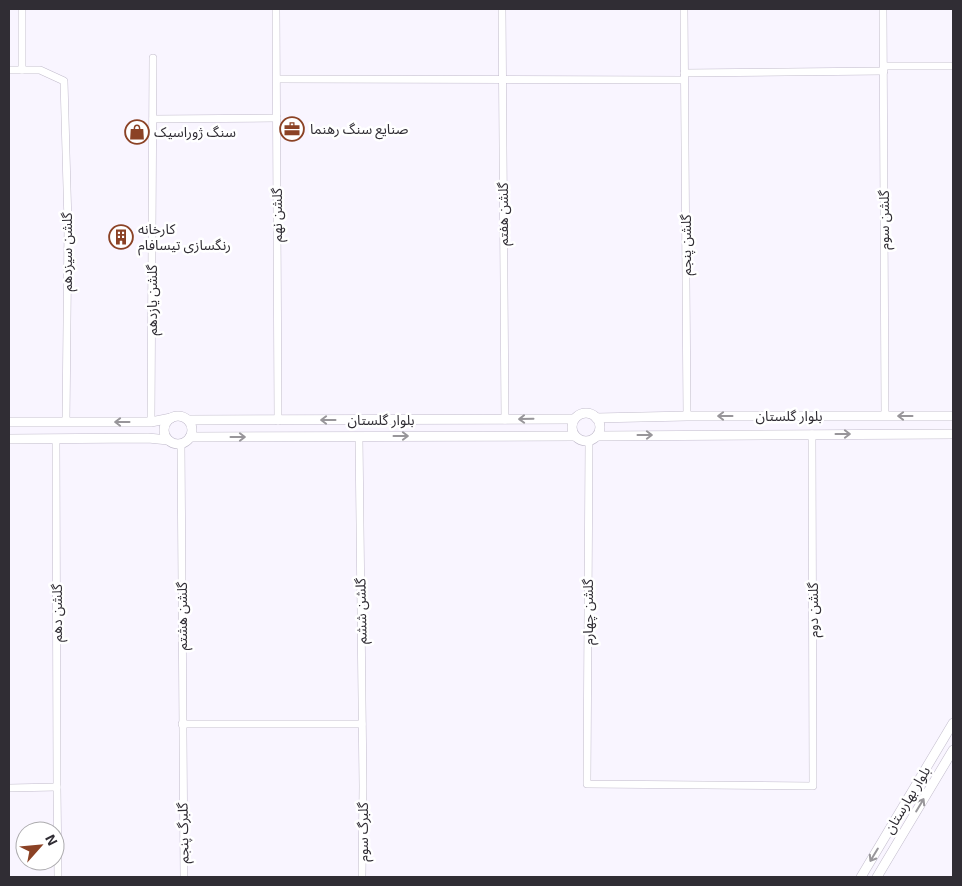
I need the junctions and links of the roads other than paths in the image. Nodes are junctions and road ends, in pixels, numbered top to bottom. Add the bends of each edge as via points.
1 (22, 9) edge
2 (276, 9) edge
3 (502, 9) edge
4 (684, 9) edge
5 (883, 9) edge
6 (153, 58) dead end
7 (953, 66) edge
8 (884, 69) junction
9 (9, 70) edge
10 (22, 70) junction
11 (684, 76) junction
12 (277, 79) junction
13 (502, 80) junction
14 (277, 118) junction
15 (153, 119) junction
16 (687, 416) junction
17 (885, 416) junction
18 (953, 416) edge
19 (170, 418) junction
20 (596, 418) junction
21 (574, 419) junction
22 (188, 420) junction
23 (505, 420) junction
24 (278, 421) junction
25 (9, 422) edge
26 (66, 422) junction
27 (151, 422) junction
28 (812, 434) junction
29 (953, 434) edge
30 (574, 436) junction
31 (190, 437) junction
32 (359, 437) junction
33 (593, 438) junction
34 (9, 439) edge
35 (56, 439) junction
36 (168, 440) junction
37 (181, 443) junction
38 (182, 724) junction
39 (362, 724) junction
40 (953, 724) edge
41 (953, 750) edge
42 (587, 784) joint
43 (57, 786) junction
44 (363, 786) joint
45 (9, 788) edge
46 (183, 788) joint
47 (58, 877) edge
48 (184, 877) edge
49 (362, 877) edge
50 (861, 877) edge
51 (877, 877) edge

1 - 10 street
2 - 12 street, گلشن نهم
3 - 13 street, گلشن هفتم
4 - 11 street, گلشن پنجم
5 - 8 street, گلشن سوم
6 - 15 street, گلشن یازدهم
7 - 8 street
8 - 11 street
8 - 17 street, گلشن سوم
9 - 10 street
10 - 26 street, گلشن سیزدهم via 40,70 64,81 68,224
11 - 13 street
11 - 16 street, گلشن پنجم
12 - 13 street
12 - 14 street, گلشن نهم
13 - 23 street, گلشن هفتم
14 - 15 street
14 - 24 street, گلشن نهم
15 - 27 street, گلشن یازدهم
17 -> 16 street, بلوار گلستان
16 - 20 street, بلوار گلستان
18 -> 17 street, بلوار گلستان
19 - 22 street via 180,416
19 - 27 street
19 - 36 street via 164,427
20 - 21 street via 582,414
20 - 33 street via 599,428
21 -> 23 street, بلوار گلستان
21 - 30 street
22 - 24 street, بلوار گلستان
22 - 31 street via 192,427
23 -> 24 street, بلوار گلستان
25 - 26 street
27 -> 26 street
28 -> 29 street, بلوار گلستان
33 -> 28 street, بلوار گلستان
28 - 42 street, گلشن دوم via 813,786
32 -> 30 street, بلوار گلستان
30 - 33 street via 581,440
31 -> 32 street, بلوار گلستان
31 - 37 street
32 - 39 street, گلشن ششم
33 - 42 street, گلشن چهارم
34 - 35 street
35 - 36 street
35 - 43 street, گلشن دهم
36 - 37 street
37 - 38 street, گلشن هشتم
38 - 39 street
38 - 46 street, گلشن هشتم
39 - 44 street, گلشن ششم
40 -> 50 street, بلوار بهارستان
51 -> 41 street, بلوار بهارستان
43 - 45 street
43 - 47 street, گلشن دهم
44 - 49 street, گلبرگ سوم
46 - 48 street, گلبرگ پنجم

